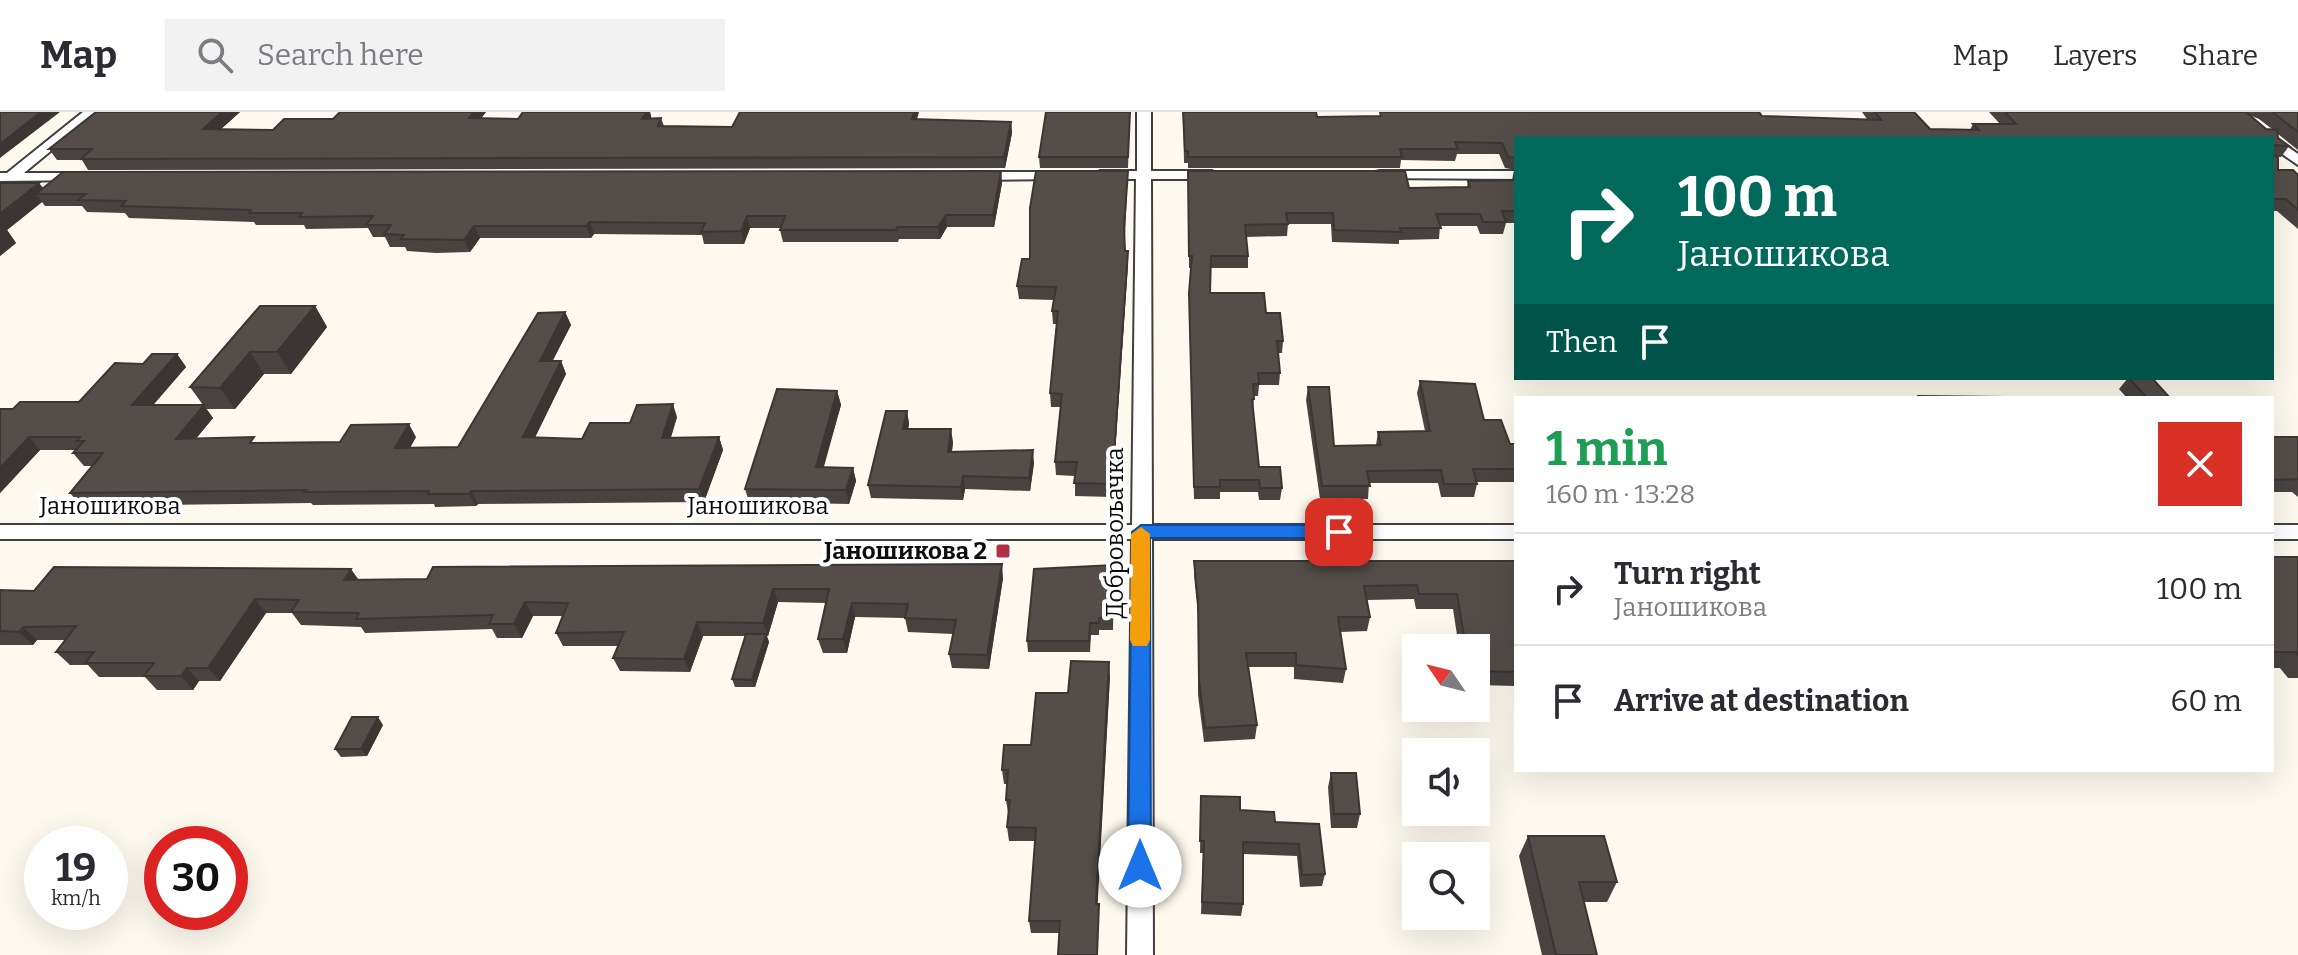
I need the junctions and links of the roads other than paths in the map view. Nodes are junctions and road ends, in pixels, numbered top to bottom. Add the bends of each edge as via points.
1 (91, 112) edge
2 (1144, 112) edge
3 (2274, 142) edge
4 (2298, 161) edge
5 (1144, 175) junction
6 (1231, 175) edge
7 (1358, 175) edge
8 (1514, 175) edge
9 (953, 176) edge
10 (96, 177) edge
11 (4, 180) edge
12 (0, 532) edge
13 (1141, 532) junction
14 (1514, 532) edge
15 (2274, 532) edge
16 (2298, 532) edge
17 (1140, 955) edge

1 - 11 street
2 - 5 street, Добровољачка
3 - 4 street
5 - 6 street
5 - 9 street
5 - 13 street, Добровољачка
7 - 8 street
10 - 11 street
12 - 13 street, Јаношикова
13 - 14 street, Јаношикова
13 - 17 street, Добровољачка
15 - 16 street

